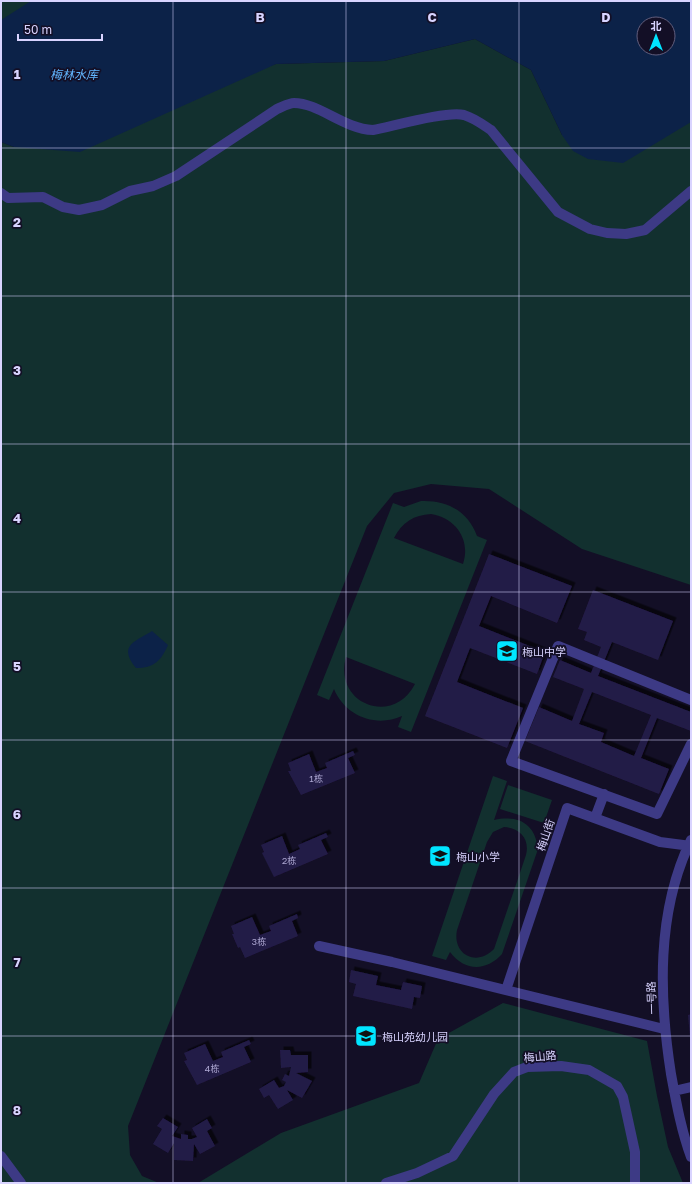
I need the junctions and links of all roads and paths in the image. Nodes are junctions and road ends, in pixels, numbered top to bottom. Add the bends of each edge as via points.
1 (691, 190) edge
2 (1, 193) edge
3 (691, 700) edge
4 (691, 744) edge
5 (604, 794) junction
6 (595, 818) junction
7 (690, 844) edge
8 (319, 946) dead end
9 (506, 990) junction
10 (664, 1029) junction
11 (691, 1087) edge
12 (674, 1091) junction
13 (1, 1156) edge
14 (691, 1157) edge
15 (21, 1183) edge
16 (386, 1183) edge
17 (635, 1183) edge

1 - 2 street via 645,230 607,234 590,229 558,212 491,130 478,120 463,115 447,115 373,130 361,130 308,105 293,103 276,109 176,176 102,205 79,210 63,207 43,197 8,198
3 - 5 street via 558,646 511,761
4 - 5 street via 657,814
5 - 6 street
6 - 7 street, 梅山街 via 660,842
6 - 9 street, 梅山街 via 567,808
7 - 10 street, 一号路 via 680,867 670,907 662,963
8 - 9 street
9 - 10 street
10 - 12 street, 一号路
11 - 12 street
12 - 14 street, 一号路
13 - 15 street
16 - 17 street, 梅山路 via 417,1173 453,1156 494,1094 514,1072 527,1067 561,1066 589,1070 617,1086 623,1097 635,1152

